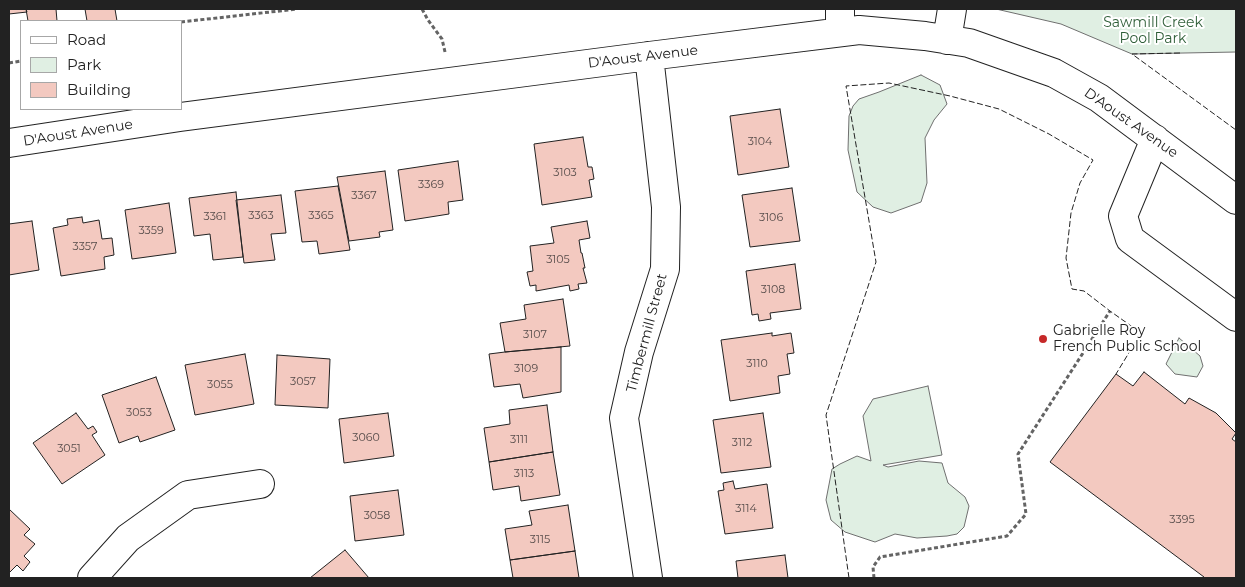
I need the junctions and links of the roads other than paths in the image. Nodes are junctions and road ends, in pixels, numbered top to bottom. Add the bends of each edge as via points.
1 (952, 9) edge
2 (840, 20) edge
3 (947, 40) junction
4 (649, 56) junction
5 (1156, 139) junction
6 (9, 143) edge
7 (1236, 200) edge
8 (1236, 317) edge
9 (260, 484) dead end
10 (92, 578) edge
11 (648, 578) edge

1 - 3 street
2 - 3 street, D'Aoust Avenue via 859,30
2 - 4 street, D'Aoust Avenue
3 - 5 street, D'Aoust Avenue via 969,43 1054,73 1099,98
4 - 6 street, D'Aoust Avenue via 180,117
4 - 11 street, Timbermill Street via 666,207 665,269 639,352 624,418
5 - 7 street, D'Aoust Avenue
5 - 8 street via 1123,216 1130,238
9 - 10 street via 188,495 128,538

